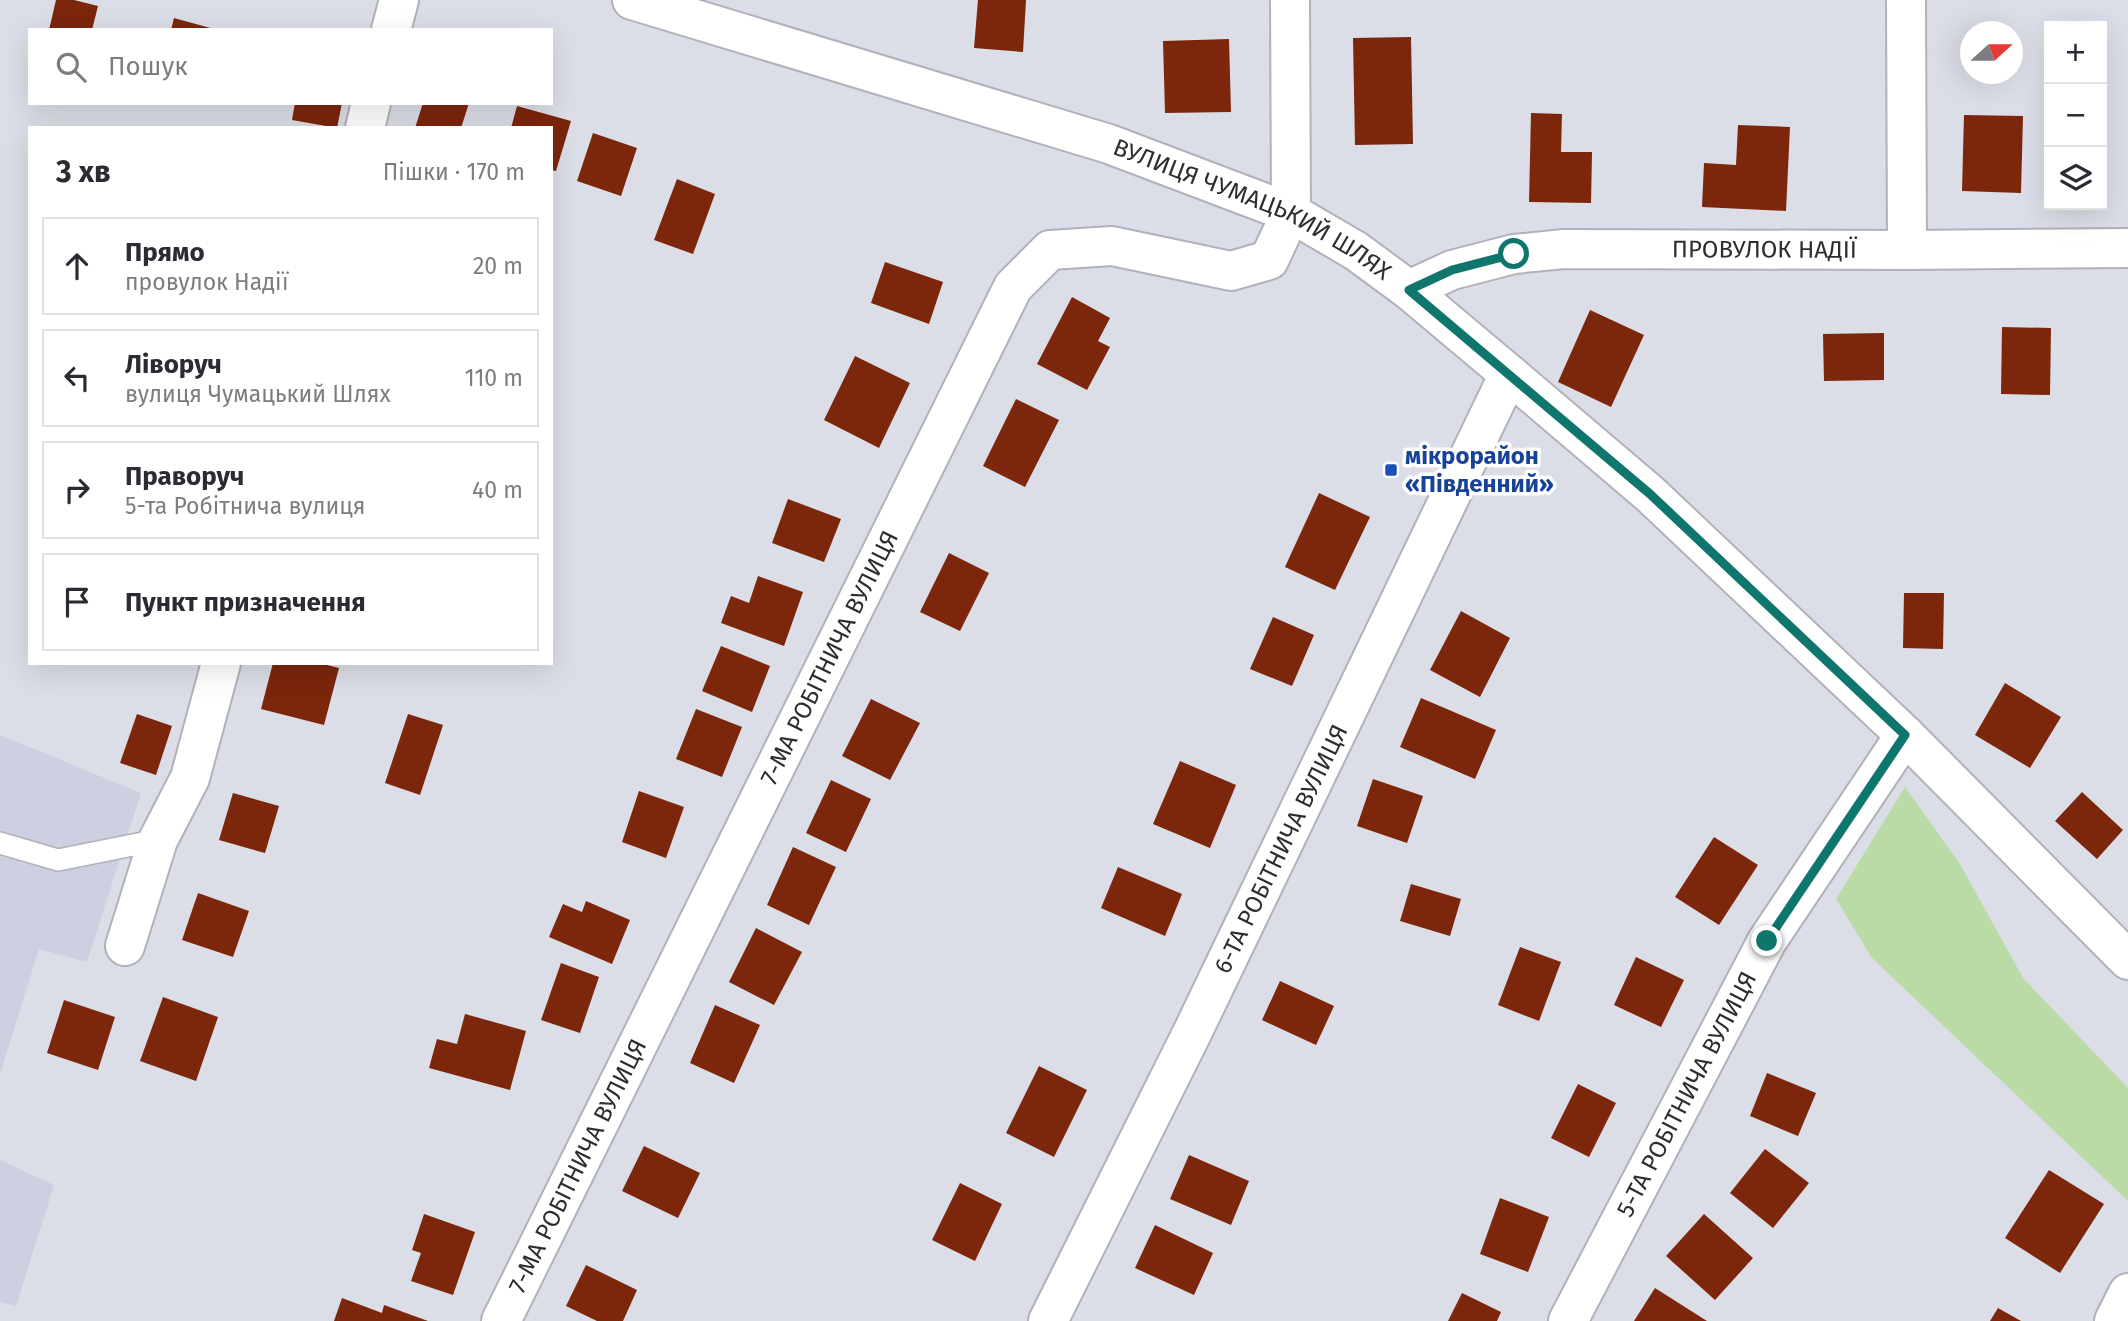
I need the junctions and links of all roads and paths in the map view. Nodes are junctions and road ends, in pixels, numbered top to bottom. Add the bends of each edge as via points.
1 (399, 0) edge
2 (1290, 0) edge
3 (1906, 0) edge
4 (650, 2) edge
5 (392, 28) edge
6 (371, 105) edge
7 (365, 126) edge
8 (1291, 213) junction
9 (2128, 248) edge
10 (1907, 250) junction
11 (1409, 290) junction
12 (1509, 374) junction
13 (220, 665) edge
14 (1905, 735) junction
15 (158, 840) junction
16 (0, 843) edge
17 (125, 946) dead end
18 (2128, 961) edge
19 (2128, 1293) edge
20 (501, 1321) edge
21 (1048, 1321) edge
22 (1568, 1321) edge
23 (2114, 1321) edge

1 - 5 street
2 - 8 street
3 - 10 street
4 - 8 street, ВУЛИЦЯ ЧУМАЦЬКИЙ ШЛЯХ via 1109,144
6 - 7 street
8 - 11 street, ВУЛИЦЯ ЧУМАЦЬКИЙ ШЛЯХ via 1356,251
8 - 20 street, 7-МА РОБІТНИЧА ВУЛИЦЯ via 1269,260 1231,271 1112,246 1050,250 1013,287
9 - 10 street, ПРОВУЛОК НАДІЇ
10 - 11 street, ПРОВУЛОК НАДІЇ via 1564,249 1514,254 1452,270
11 - 12 street, ВУЛИЦЯ ЧУМАЦЬКИЙ ШЛЯХ
12 - 14 street, ВУЛИЦЯ ЧУМАЦЬКИЙ ШЛЯХ via 1650,494
12 - 21 street, 6-ТА РОБІТНИЧА ВУЛИЦЯ
13 - 15 street via 190,778
14 - 18 street, ВУЛИЦЯ ЧУМАЦЬКИЙ ШЛЯХ
14 - 22 street, 5-ТА РОБІТНИЧА ВУЛИЦЯ via 1767,941
15 - 16 lane via 58,860
15 - 17 street
19 - 23 street

